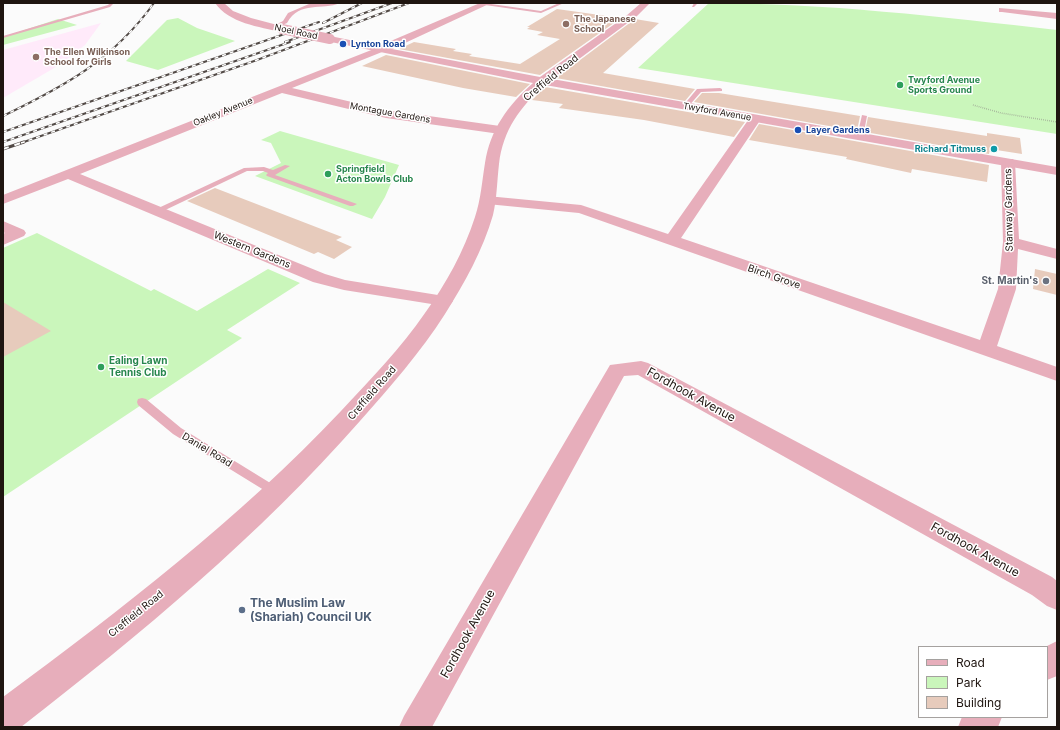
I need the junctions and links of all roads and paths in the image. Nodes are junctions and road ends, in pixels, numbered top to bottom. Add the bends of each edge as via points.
1 (112, 3) edge
2 (219, 3) edge
3 (338, 3) edge
4 (486, 3) edge
5 (562, 3) edge
6 (646, 3) edge
7 (1002, 10) edge
8 (1057, 16) edge
9 (278, 28) junction
10 (3, 37) edge
11 (379, 50) junction
12 (543, 82) junction
13 (281, 89) junction
14 (720, 90) dead end
15 (973, 105) dead end
16 (686, 107) junction
17 (864, 116) dead end
18 (755, 119) junction
19 (1057, 122) edge
20 (500, 130) junction
21 (860, 137) junction
22 (1008, 162) junction
23 (287, 166) dead end
24 (1057, 171) edge
25 (274, 173) junction
26 (68, 174) junction
27 (3, 200) edge
28 (487, 200) junction
29 (353, 204) dead end
30 (156, 211) junction
31 (3, 226) edge
32 (3, 240) edge
33 (671, 241) junction
34 (1011, 242) junction
35 (1057, 254) edge
36 (444, 301) junction
37 (986, 350) junction
38 (1057, 374) edge
39 (142, 402) dead end
40 (276, 492) junction
41 (1057, 597) edge
42 (1057, 656) edge
43 (1048, 664) edge
44 (985, 718) edge
45 (3, 719) edge
46 (415, 727) edge
47 (974, 727) edge

1 - 10 lane
2 - 9 street, Noel Road via 225,10 244,19
3 - 9 lane via 310,5 289,14
4 - 5 lane via 541,12
4 - 11 street
6 - 12 street, Creffield Road
7 - 8 street
9 - 11 street, Noel Road, bridge
11 - 12 street, Twyford Avenue
11 - 13 street, Oakley Avenue
12 - 16 street, Twyford Avenue
12 - 20 street, Creffield Road via 511,113
13 - 20 street, Montague Gardens via 380,113
13 - 26 street, Oakley Avenue
14 - 16 lane via 699,90
15 - 19 path via 1001,113
16 - 18 street, Twyford Avenue
17 - 21 lane
18 - 21 street, Twyford Avenue
18 - 33 street
20 - 28 street, Creffield Road via 491,161
21 - 22 street, Twyford Avenue
22 - 24 street, Twyford Avenue
22 - 34 street, Stanway Gardens
23 - 25 lane
25 - 29 lane via 269,175
25 - 30 lane via 264,169 246,169
26 - 27 street, Oakley Avenue
26 - 30 street, Western Gardens
28 - 33 street, Birch Grove via 581,209
28 - 36 street, Creffield Road via 484,215 469,252
30 - 36 street, Western Gardens via 318,278 344,285
31 - 32 street via 18,233
33 - 37 street, Birch Grove
34 - 35 street
34 - 37 street, Stanway Gardens via 1007,289
36 - 40 street, Creffield Road via 402,358 350,418
37 - 38 street, Birch Grove
39 - 40 lane, Daniel Road via 177,431
40 - 45 street, Creffield Road via 146,607
41 - 46 street, Fordhook Avenue via 1042,586 641,368 617,370
42 - 43 street
44 - 47 street

